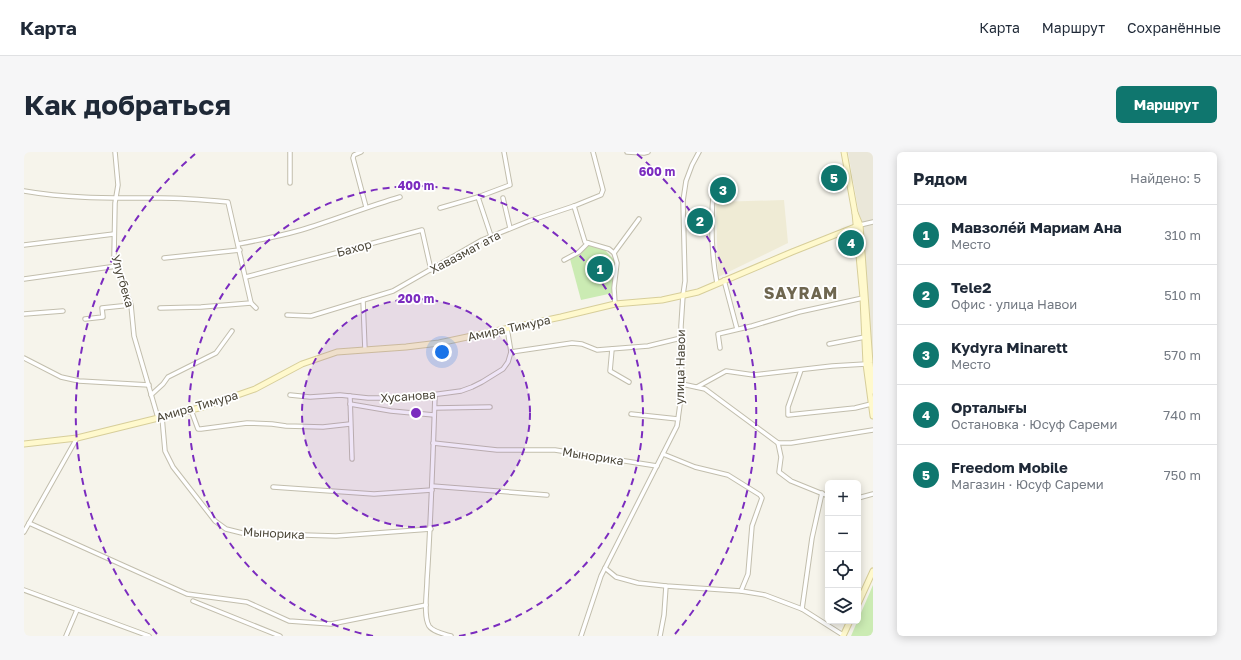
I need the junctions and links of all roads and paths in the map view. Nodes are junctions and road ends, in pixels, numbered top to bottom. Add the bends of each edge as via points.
1 (115, 152) edge
2 (290, 152) edge
3 (361, 152) edge
4 (504, 152) edge
5 (593, 152) edge
6 (627, 152) edge
7 (648, 152) edge
8 (699, 152) edge
9 (844, 152) edge
10 (290, 183) dead end
11 (714, 184) dead end
12 (24, 191) edge
13 (400, 197) dead end
14 (478, 197) junction
15 (502, 198) dead end
16 (116, 199) junction
17 (574, 206) junction
18 (366, 207) junction
19 (440, 208) dead end
20 (638, 219) dead end
21 (873, 222) edge
22 (858, 226) junction
23 (510, 228) junction
24 (114, 234) junction
25 (491, 236) junction
26 (588, 242) junction
27 (238, 244) junction
28 (24, 245) edge
29 (240, 250) junction
30 (614, 253) junction
31 (164, 258) dead end
32 (564, 260) dead end
33 (117, 266) junction
34 (431, 270) junction
35 (246, 277) junction
36 (24, 279) edge
37 (724, 280) junction
38 (717, 283) junction
39 (683, 295) junction
40 (863, 298) junction
41 (363, 300) junction
42 (251, 303) junction
43 (615, 304) junction
44 (131, 305) junction
45 (160, 308) dead end
46 (256, 308) dead end
47 (62, 312) dead end
48 (24, 314) edge
49 (287, 315) dead end
50 (85, 319) dead end
51 (507, 328) junction
52 (737, 329) junction
53 (232, 331) dead end
54 (868, 335) edge
55 (681, 338) junction
56 (830, 344) dead end
57 (720, 348) dead end
58 (612, 349) junction
59 (365, 350) junction
60 (511, 352) junction
61 (24, 358) edge
62 (870, 363) edge
63 (801, 370) junction
64 (629, 382) dead end
65 (682, 384) junction
66 (148, 385) junction
67 (697, 387) junction
68 (873, 391) edge
69 (152, 395) junction
70 (290, 395) dead end
71 (435, 395) junction
72 (350, 396) junction
73 (350, 404) junction
74 (871, 404) junction
75 (490, 407) dead end
76 (434, 408) junction
77 (191, 410) junction
78 (631, 414) dead end
79 (434, 415) junction
80 (873, 416) edge
81 (160, 418) junction
82 (678, 419) junction
83 (350, 424) junction
84 (873, 430) edge
85 (77, 438) junction
86 (433, 443) junction
87 (778, 443) junction
88 (24, 444) edge
89 (663, 454) junction
90 (352, 459) dead end
91 (657, 466) junction
92 (273, 487) dead end
93 (432, 488) junction
94 (822, 493) junction
95 (825, 494) edge
96 (873, 494) edge
97 (547, 495) dead end
98 (861, 497) edge
99 (30, 523) junction
100 (431, 529) junction
101 (24, 532) edge
102 (605, 568) junction
103 (873, 571) edge
104 (666, 586) junction
105 (24, 590) edge
106 (741, 592) junction
107 (861, 597) edge
108 (193, 601) dead end
109 (426, 605) junction
110 (802, 608) junction
111 (77, 610) junction
112 (849, 624) edge
113 (66, 636) edge
114 (149, 636) edge
115 (280, 636) edge
116 (451, 636) edge
117 (581, 636) edge
118 (660, 636) edge
119 (843, 636) edge

1 - 16 street, Улугбека via 118,185
2 - 10 street
3 - 18 street via 353,158
4 - 14 street via 510,185
5 - 17 street, Хавазмат ата via 603,190 601,195
6 - 7 street
8 - 39 street, улица Навои via 686,181 683,201
9 - 22 street
11 - 38 street via 713,239
12 - 16 street via 51,196
13 - 18 street
14 - 19 street
14 - 25 street
15 - 23 street
16 - 24 street, Улугбека
16 - 27 street via 162,198 228,202
17 - 23 street, Хавазмат ата
17 - 26 street via 585,242
18 - 27 street via 302,230
20 - 30 street
21 - 22 street, Амира Тимура
22 - 37 street, Амира Тимура
22 - 40 street
22 - 54 street
23 - 25 street, Хавазмат ата
24 - 28 street
24 - 33 street, Улугбека via 114,257
25 - 34 street, Хавазмат ата
26 - 30 street via 609,248
26 - 32 street via 579,252
27 - 29 street
29 - 31 street
29 - 35 street
30 - 43 street via 617,263
33 - 36 street
33 - 44 street, Улугбека
34 - 35 street, Бахор via 422,230
34 - 41 street, Хавазмат ата via 393,291
35 - 42 street
37 - 38 street, Амира Тимура
37 - 52 street
38 - 39 street, Амира Тимура via 698,292
39 - 43 street, Амира Тимура via 662,300
39 - 55 street, улица Навои
40 - 52 street
40 - 54 street
41 - 49 street, Хавазмат ата via 310,316
41 - 59 street
42 - 45 street
42 - 46 street
43 - 51 street, Амира Тимура
44 - 50 street via 102,308 103,317
44 - 66 street, Улугбека via 134,336
47 - 48 street
51 - 59 street, Амира Тимура via 439,343
51 - 60 street
52 - 57 street via 718,334
53 - 69 street via 216,353 168,377
54 - 56 street
54 - 62 street
55 - 58 street via 648,346
55 - 65 street, улица Навои
58 - 60 street via 597,350 572,343
58 - 64 street via 610,371
59 - 77 street, Амира Тимура via 337,352 302,364 255,389
60 - 71 street, Хусанова via 503,369 482,382 461,391
61 - 66 street via 61,377 79,381
62 - 63 street
62 - 68 street
62 - 74 street
63 - 67 street via 754,375 726,371
63 - 74 street via 788,407 788,415
65 - 67 street
65 - 82 street, улица Навои
66 - 69 street, Улугбека
67 - 87 street via 705,389
69 - 81 street, Улугбека
70 - 72 street, Хусанова
71 - 72 street, Хусанова via 409,398
71 - 76 street
72 - 73 street
73 - 79 street
73 - 83 street
74 - 80 street
75 - 76 street
76 - 79 street
77 - 81 street, Амира Тимура
77 - 83 street via 198,429 247,423 316,427
78 - 82 street
79 - 86 street
81 - 85 street, Амира Тимура
81 - 100 street, Мынорика via 165,451 174,467 215,521 226,529 336,536
82 - 89 street, улица Навои
83 - 90 street
84 - 87 street
85 - 88 street, Амира Тимура
85 - 99 street
86 - 91 street, Мынорика via 497,450 555,450
86 - 93 street
87 - 94 street via 781,457 779,472 791,481
89 - 91 street, улица Навои
89 - 106 street via 695,467 728,475 762,498 752,526 748,574
91 - 102 street, улица Навои
92 - 93 street via 374,494
93 - 97 street
93 - 100 street
94 - 95 street
94 - 110 street via 812,538
96 - 98 street
99 - 101 street
99 - 109 street via 187,594 247,602 289,621 331,624
100 - 109 street
102 - 104 street via 616,577 638,583
102 - 117 street, улица Навои
103 - 107 street
104 - 106 street
104 - 118 street
105 - 111 street
106 - 110 street via 765,595
108 - 115 street
109 - 116 street via 429,626
110 - 119 street
111 - 113 street
111 - 114 street
112 - 119 street

